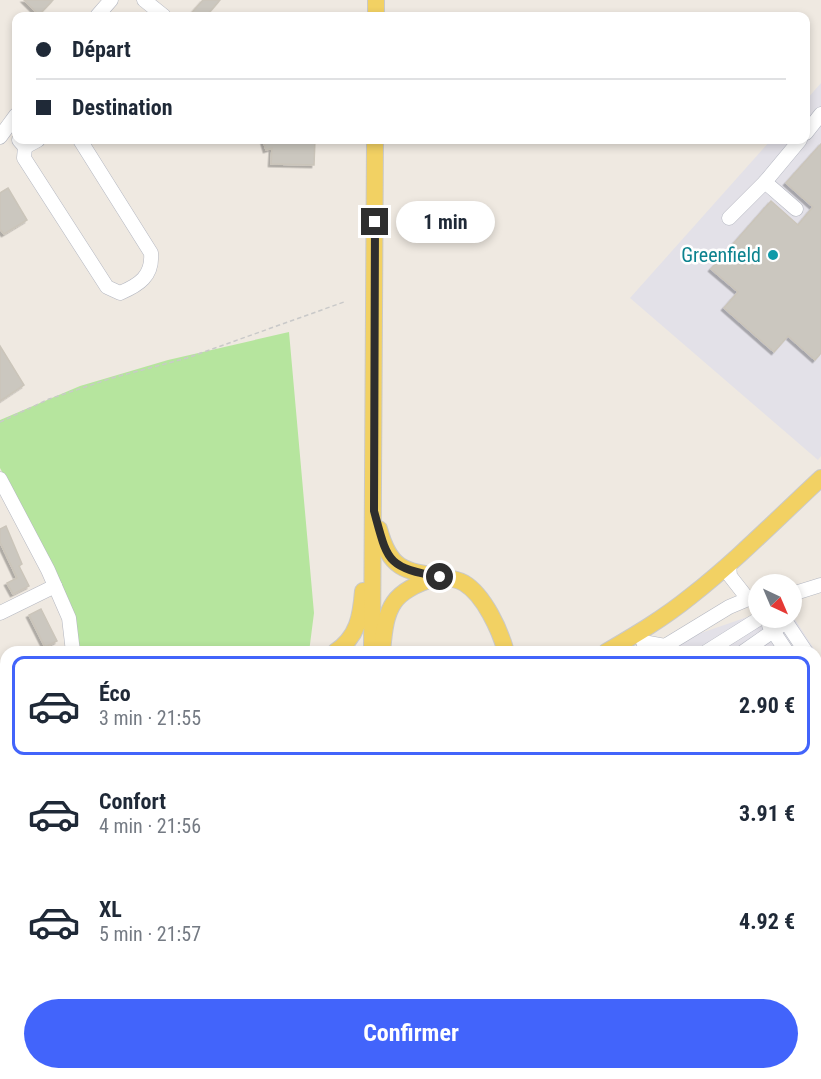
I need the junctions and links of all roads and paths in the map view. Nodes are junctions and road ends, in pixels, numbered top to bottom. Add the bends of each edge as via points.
1 (111, 0) edge
2 (144, 0) edge
3 (100, 12) edge
4 (159, 12) edge
5 (821, 114) edge
6 (810, 128) edge
7 (16, 144) edge
8 (83, 144) edge
9 (375, 144) edge
10 (797, 144) edge
11 (765, 182) junction
12 (796, 209) dead end
13 (729, 218) dead end
14 (344, 302) dead end
15 (0, 422) edge
16 (0, 479) edge
17 (821, 480) edge
18 (374, 511) junction
19 (373, 563) junction
20 (726, 572) junction
21 (440, 577) junction
22 (821, 585) edge
23 (55, 586) junction
24 (802, 591) edge
25 (748, 594) edge
26 (748, 603) edge
27 (0, 613) edge
28 (748, 626) edge
29 (770, 628) edge
30 (773, 631) junction
31 (643, 642) junction
32 (72, 646) edge
33 (342, 646) edge
34 (372, 646) edge
35 (383, 646) edge
36 (503, 646) edge
37 (616, 646) edge
38 (636, 646) edge
39 (656, 646) edge
40 (670, 646) edge
41 (716, 646) edge
42 (760, 646) edge
43 (783, 646) edge
44 (802, 646) edge

1 - 3 street
2 - 4 street
5 - 6 street
7 - 8 street via 107,287 120,293 146,278 151,253
9 - 18 main road
10 - 11 street
11 - 12 street
11 - 13 street
14 - 15 path via 187,358 49,399
16 - 23 street
17 - 20 main road
18 - 19 main road
18 - 21 main road via 385,550 395,562 409,571
19 - 33 main road via 365,572 358,626
19 - 34 main road
20 - 25 street
20 - 31 main road via 696,605
20 - 37 main road
21 - 35 main road via 400,594 389,609
21 - 36 main road via 462,581 483,601
22 - 24 street
23 - 27 street
23 - 32 street via 69,618
26 - 40 street via 729,607
28 - 41 street
29 - 30 street
30 - 42 street
30 - 43 street
30 - 44 street via 786,622
31 - 38 main road
31 - 39 street

